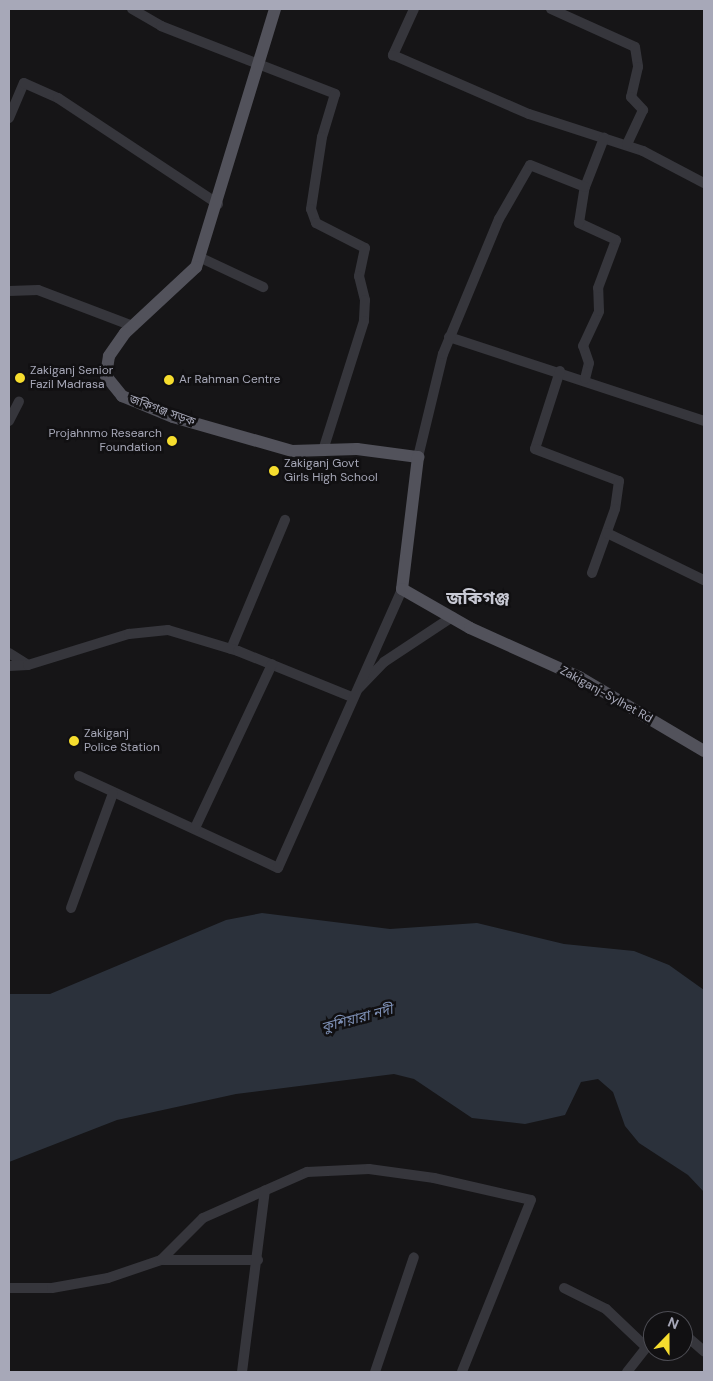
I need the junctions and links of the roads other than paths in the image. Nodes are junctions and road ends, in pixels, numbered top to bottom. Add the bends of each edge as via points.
1 (132, 9) edge
2 (275, 9) edge
3 (414, 9) edge
4 (551, 9) edge
5 (259, 62) junction
6 (9, 118) edge
7 (604, 138) junction
8 (627, 145) junction
9 (704, 183) edge
10 (585, 187) junction
11 (218, 204) junction
12 (200, 257) junction
13 (263, 287) dead end
14 (9, 291) edge
15 (133, 326) junction
16 (450, 336) junction
17 (560, 371) junction
18 (585, 379) junction
19 (19, 401) dead end
20 (9, 421) edge
21 (704, 421) edge
22 (323, 450) junction
23 (418, 457) junction
24 (285, 520) dead end
25 (607, 533) junction
26 (592, 573) dead end
27 (704, 580) edge
28 (402, 589) junction
29 (452, 617) junction
30 (231, 649) junction
31 (9, 653) edge
32 (272, 664) junction
33 (28, 665) junction
34 (9, 666) edge
35 (352, 697) junction
36 (704, 751) edge
37 (79, 776) dead end
38 (113, 794) junction
39 (195, 828) junction
40 (71, 908) dead end
41 (265, 1190) junction
42 (414, 1257) dead end
43 (161, 1260) junction
44 (258, 1260) junction
45 (9, 1288) edge
46 (564, 1288) dead end
47 (643, 1338) edge
48 (693, 1342) edge
49 (704, 1351) edge
50 (643, 1352) edge
51 (242, 1372) edge
52 (375, 1372) edge
53 (462, 1372) edge
54 (627, 1372) edge

1 - 5 street via 162,26
2 - 5 main road, জকিগঞ্জ সড়ক
3 - 7 street via 393,55 529,114
4 - 8 street via 635,47 638,67 631,97 643,110
5 - 11 main road, জকিগঞ্জ সড়ক
5 - 22 street via 335,94 322,137 311,209 316,224 365,248 359,276 364,321
6 - 11 street via 24,83 58,98
7 - 8 street
7 - 10 street
8 - 9 street
10 - 16 street via 530,165 499,219
10 - 18 street via 579,223 616,240 598,288 599,311 583,346 589,363
11 - 12 main road, জকিগঞ্জ সড়ক
12 - 13 street
12 - 15 main road, জকিগঞ্জ সড়ক via 196,267
14 - 15 street via 38,290
15 - 22 main road, জকিগঞ্জ সড়ক via 109,356 106,376 122,396 173,417 292,451
16 - 17 street
16 - 23 street via 426,410
17 - 18 street
17 - 25 street via 535,449 619,481
18 - 21 street
19 - 20 street
22 - 23 main road, জকিগঞ্জ সড়ক
23 - 28 main road
24 - 30 street
25 - 26 street
25 - 27 street
28 - 29 main road
28 - 35 street
29 - 35 street via 384,662
29 - 36 main road, Zakiganj-Sylhet Rd via 579,678
30 - 32 street
30 - 33 street via 168,630 128,634
31 - 33 street
32 - 35 street
32 - 39 street
33 - 34 street
35 - 39 street via 278,868
37 - 38 street
38 - 39 street
38 - 40 street
41 - 43 street via 202,1218
41 - 44 street
41 - 53 street via 307,1172 369,1169 531,1200
42 - 52 street
43 - 44 street
43 - 45 street via 108,1278 52,1288
44 - 51 street
46 - 47 street via 606,1309
48 - 49 street
50 - 54 street

